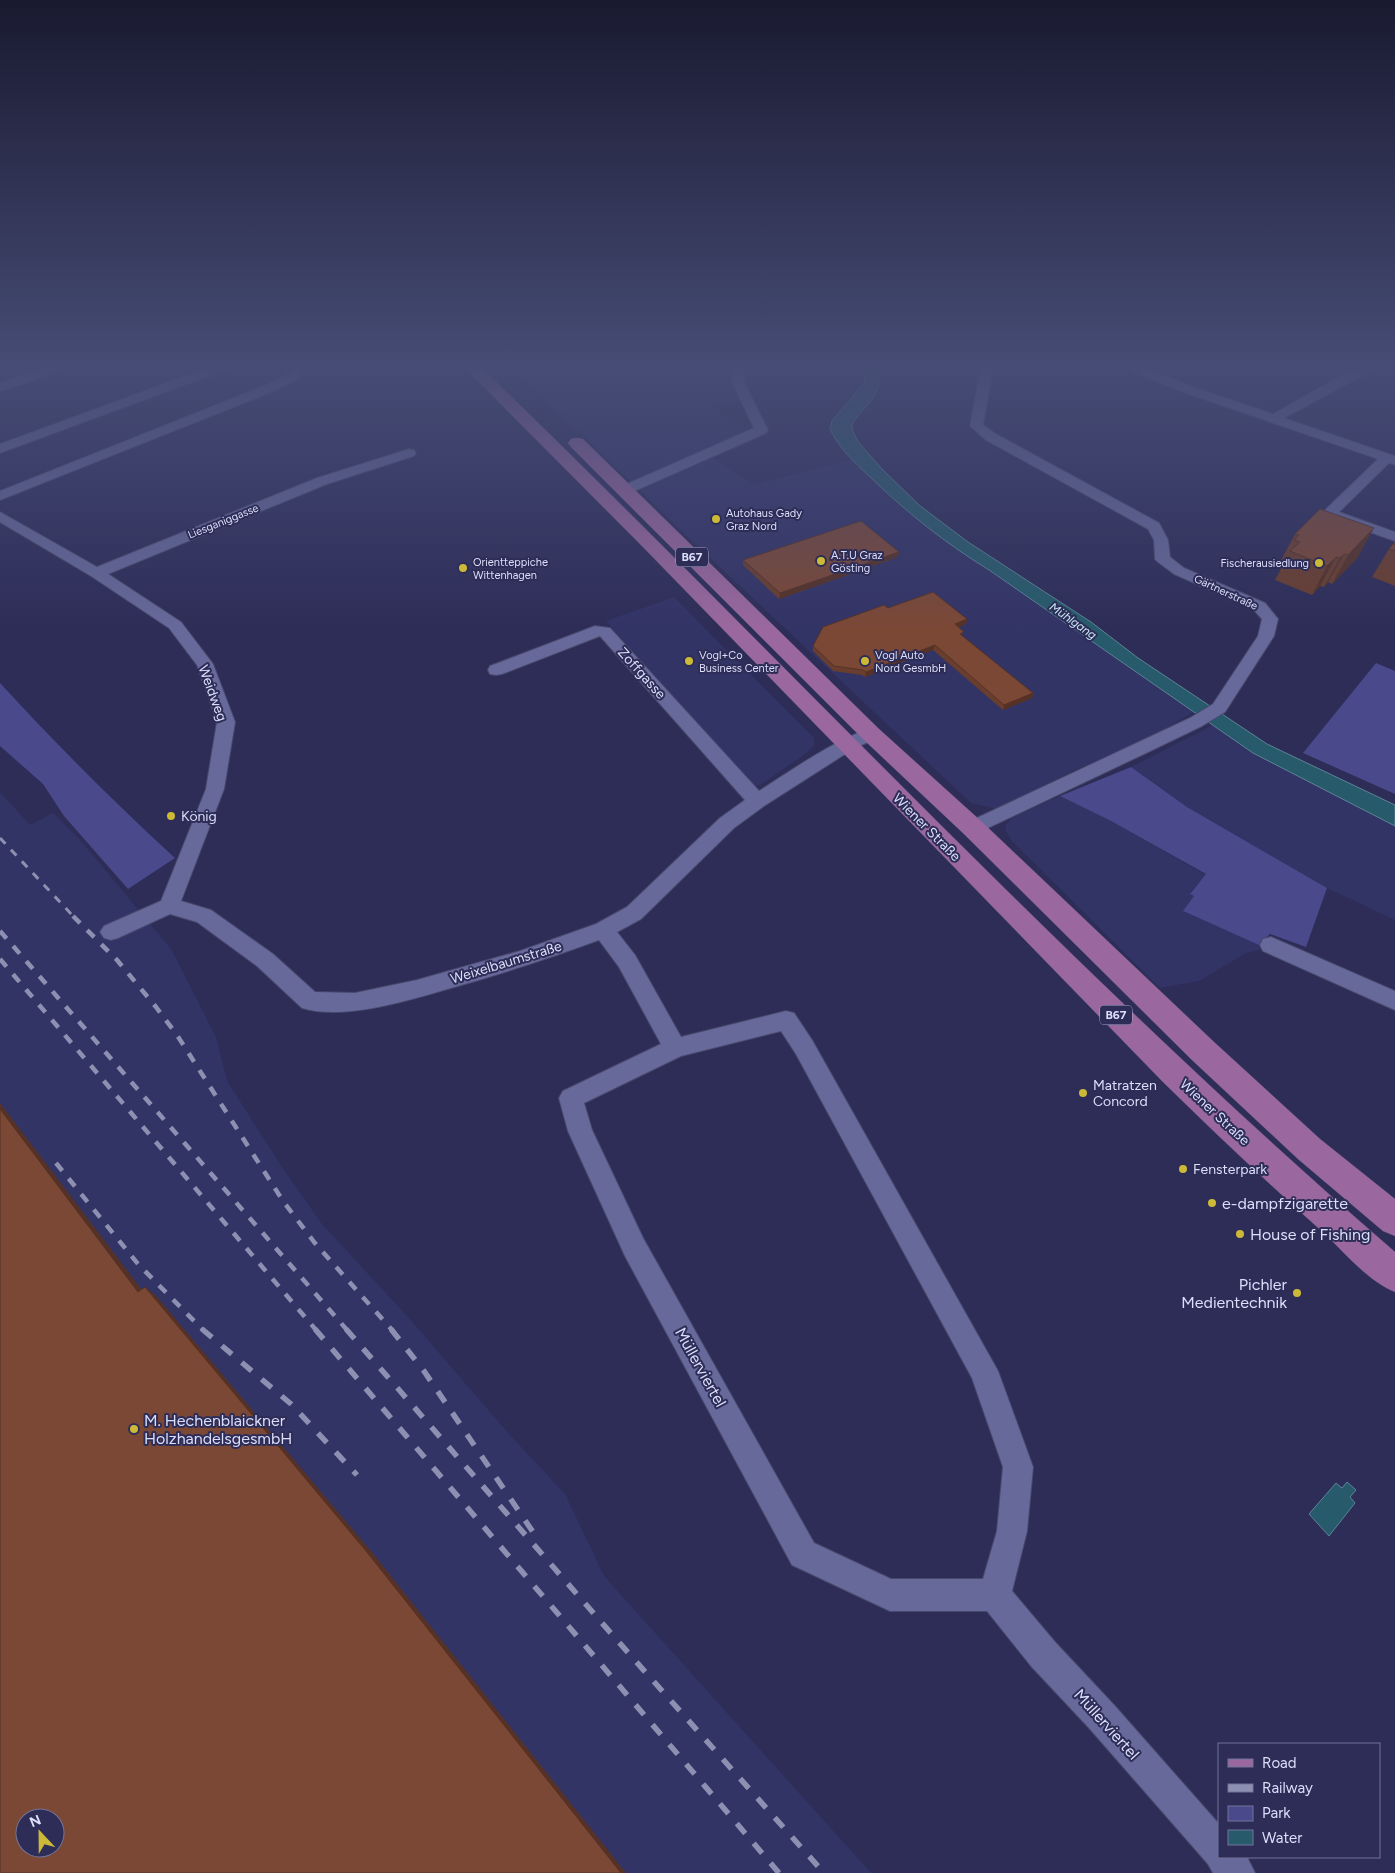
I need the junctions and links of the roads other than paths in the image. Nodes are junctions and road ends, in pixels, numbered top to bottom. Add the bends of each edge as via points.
1 (104, 454) edge
2 (404, 454) edge
3 (562, 454) edge
4 (589, 454) edge
5 (708, 454) edge
6 (1023, 454) edge
7 (1378, 454) edge
8 (1391, 459) edge
9 (625, 490) junction
10 (0, 496) edge
11 (0, 516) edge
12 (1395, 537) edge
13 (96, 573) junction
14 (496, 670) dead end
15 (859, 740) junction
16 (757, 801) junction
17 (973, 828) junction
18 (169, 906) junction
19 (603, 930) junction
20 (111, 932) dead end
21 (1271, 945) dead end
22 (1395, 1001) edge
23 (675, 1048) junction
24 (1395, 1220) edge
25 (1395, 1275) edge
26 (995, 1595) junction
27 (1218, 1851) edge
28 (1224, 1858) edge
29 (1237, 1873) edge

1 - 10 street
2 - 13 street, Liesganiggasse via 322,481
3 - 15 main road, Wiener Straße / B67 via 764,657
4 - 9 main road, Wiener Straße / B67
5 - 9 street
6 - 17 street, Gärtnerstraße via 1154,526 1162,540 1163,559 1179,571 1244,598 1265,611 1270,619 1266,636 1219,708
7 - 8 street
8 - 12 street via 1329,513
9 - 15 main road, Wiener Straße / B67
11 - 13 street, Weidweg
13 - 18 street, Weidweg via 175,625 205,664 226,722 214,789
14 - 16 street, Zoffgasse via 595,631 604,631
15 - 16 street, Weixelbaumstraße
15 - 17 main road, Wiener Straße / B67
15 - 25 main road, Wiener Straße / B67 via 940,841 1176,1075 1289,1182
16 - 19 street, Weixelbaumstraße via 727,823 634,914
17 - 24 main road, Wiener Straße / B67 via 1202,1051 1309,1150
18 - 19 street, Weixelbaumstraße via 204,916 265,960 310,1001 355,1002 416,990 524,959
18 - 20 street
19 - 23 street via 627,961
21 - 22 street
23 - 26 street, Müllerviertel via 786,1020 804,1047 984,1371 1018,1467 1012,1530
23 - 26 street, Müllerviertel via 571,1098 580,1131 634,1247 803,1554 890,1595
26 - 27 street, Müllerviertel via 1043,1654
28 - 29 street

